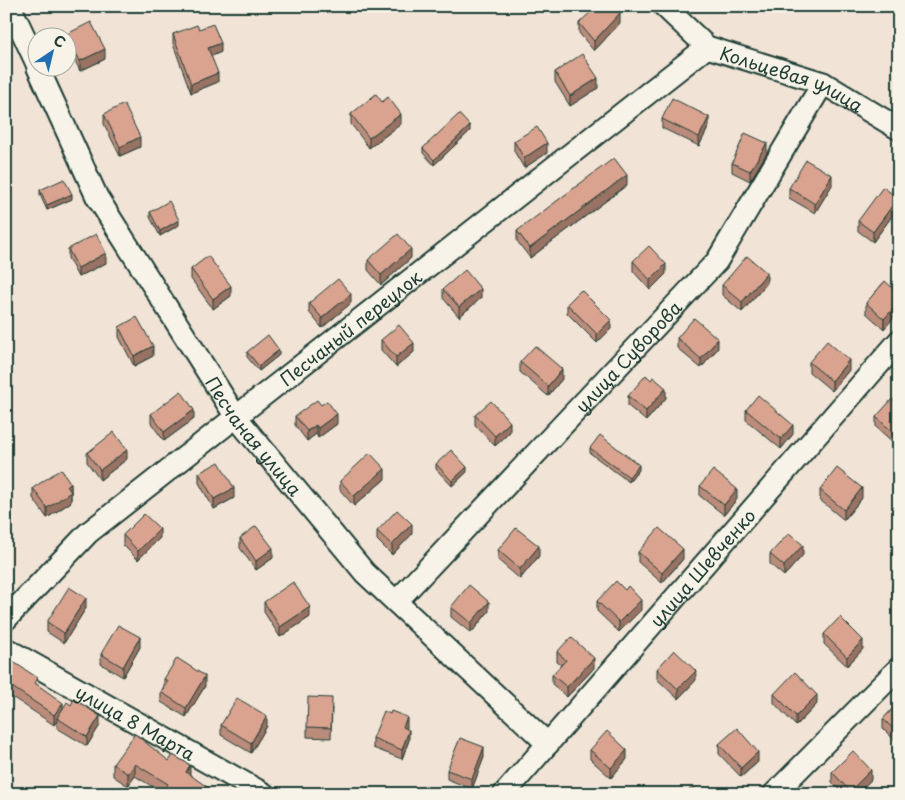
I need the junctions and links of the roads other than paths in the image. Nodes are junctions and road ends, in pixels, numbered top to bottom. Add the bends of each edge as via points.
1 (10, 6) edge
2 (664, 6) edge
3 (28, 45) edge
4 (707, 47) junction
5 (43, 78) edge
6 (823, 83) junction
7 (899, 129) edge
8 (899, 341) edge
9 (236, 417) junction
10 (396, 602) junction
11 (6, 620) edge
12 (6, 649) edge
13 (899, 668) edge
14 (548, 744) junction
15 (264, 794) edge
16 (504, 794) edge
17 (774, 794) edge

1 - 3 street, Песчаная улица
2 - 4 street, Кольцевая улица
4 - 6 street, Кольцевая улица
4 - 9 street, Песчаный переулок
5 - 9 street, Песчаная улица via 97,197
6 - 7 street, Кольцевая улица
6 - 10 street, улица Суворова via 717,261
8 - 14 street, улица Шевченко
9 - 10 street, Песчаная улица via 365,573
9 - 11 street, Песчаный переулок via 88,533
10 - 14 street, Песчаная улица
12 - 15 street, улица 8 Марта
13 - 17 street
14 - 16 street, улица Шевченко

